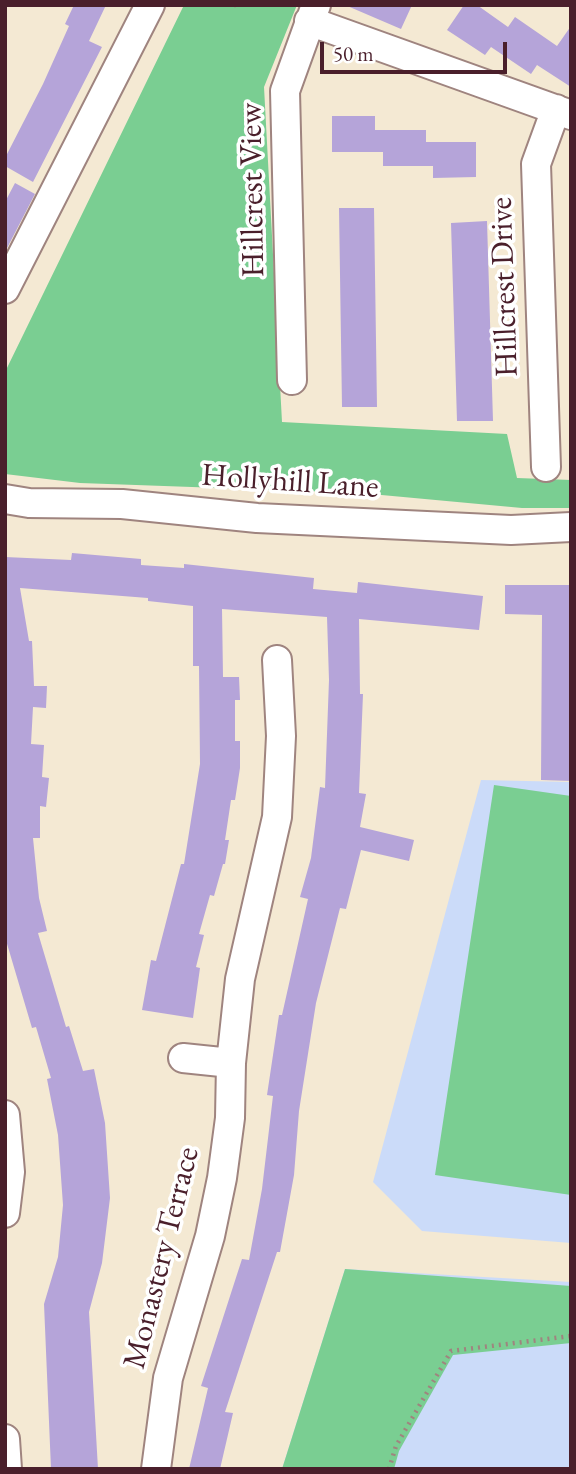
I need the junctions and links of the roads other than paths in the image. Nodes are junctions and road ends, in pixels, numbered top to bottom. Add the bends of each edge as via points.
1 (150, 5) edge
2 (312, 13) edge
3 (563, 112) edge
4 (5, 289) edge
5 (292, 380) dead end
6 (546, 467) dead end
7 (5, 499) edge
8 (571, 527) edge
9 (277, 660) dead end
10 (183, 1058) dead end
11 (231, 1063) junction
12 (5, 1115) edge
13 (5, 1213) edge
14 (5, 1439) edge
15 (7, 1469) edge
16 (156, 1469) edge

1 - 4 street
2 - 3 street
2 - 5 street, Hillcrest View via 285,91
3 - 6 street, Hillcrest Drive via 536,164
7 - 8 street, Hollyhill Lane via 511,530
9 - 11 street, Monastery Terrace via 281,736 277,817 240,979
10 - 11 street
11 - 16 street, Monastery Terrace via 222,1178 210,1236 168,1378
12 - 13 street via 10,1172
14 - 15 street

